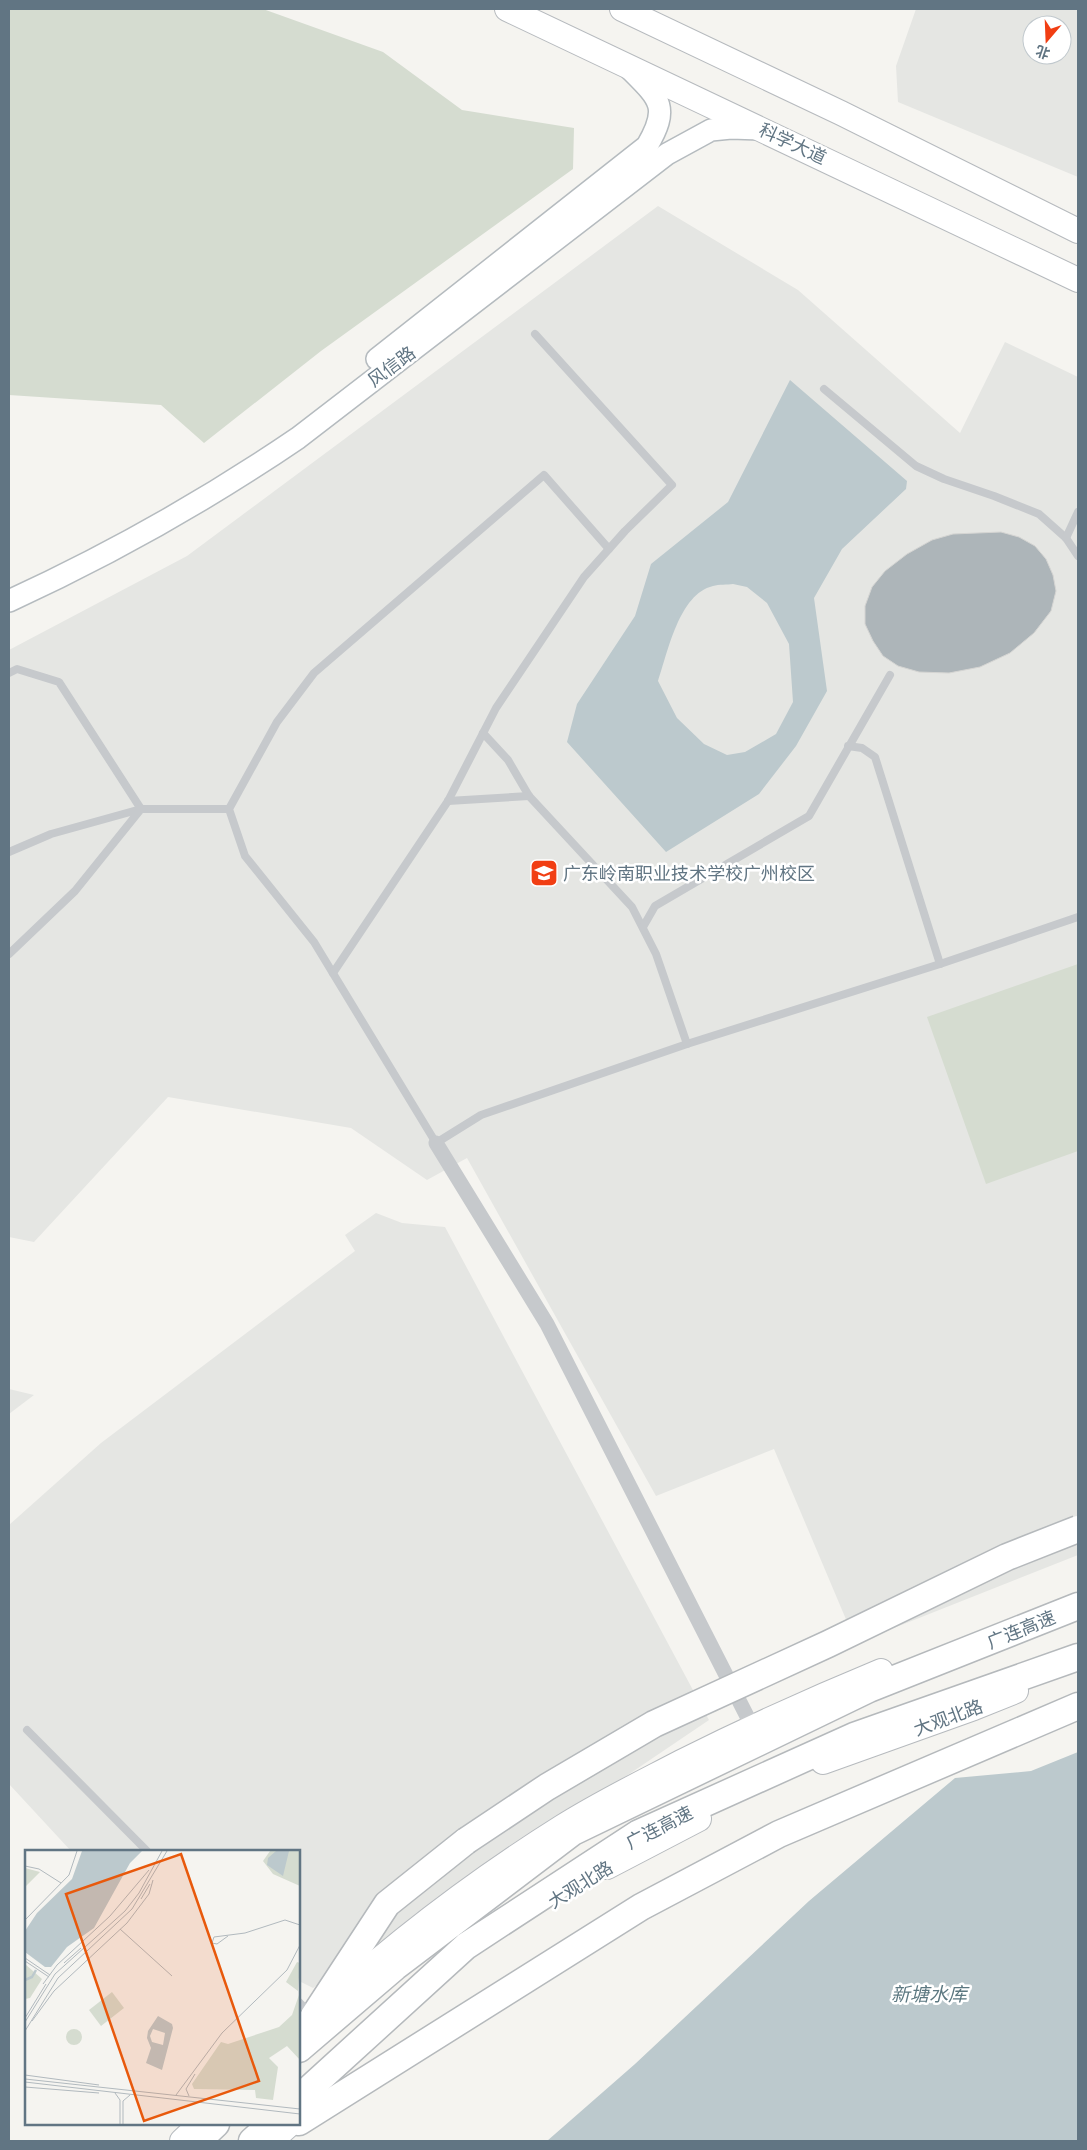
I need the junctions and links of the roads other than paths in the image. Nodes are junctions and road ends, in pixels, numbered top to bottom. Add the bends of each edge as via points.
1 (507, 9) edge
2 (622, 9) edge
3 (628, 68) junction
4 (763, 129) junction
5 (640, 164) junction
6 (1078, 231) edge
7 (1078, 280) edge
8 (535, 334) dead end
9 (824, 389) dead end
10 (1078, 512) edge
11 (1066, 538) junction
12 (609, 549) junction
13 (1078, 556) edge
14 (9, 587) edge
15 (9, 601) edge
16 (9, 673) edge
17 (890, 675) dead end
18 (483, 733) junction
19 (848, 746) junction
20 (529, 796) junction
21 (448, 801) junction
22 (141, 809) junction
23 (229, 809) junction
24 (9, 852) edge
25 (1078, 916) edge
26 (643, 927) junction
27 (9, 954) edge
28 (940, 964) junction
29 (333, 973) junction
30 (687, 1044) junction
31 (436, 1144) junction
32 (1078, 1529) edge
33 (1078, 1595) edge
34 (1078, 1606) edge
35 (1078, 1657) edge
36 (1078, 1667) edge
37 (1078, 1706) edge
38 (752, 1726) junction
39 (26, 1730) dead end
40 (147, 1850) edge
41 (304, 2017) edge
42 (300, 2049) edge
43 (300, 2097) edge
44 (300, 2114) edge
45 (300, 2118) edge
46 (199, 2125) edge
47 (215, 2125) edge
48 (284, 2128) edge
49 (182, 2141) edge
50 (198, 2141) edge
51 (252, 2141) edge

1 - 3 main road, 科学大道
2 - 6 main road via 850,117
3 - 4 main road, 科学大道
3 - 5 street, 风信路 via 651,90 661,116
4 - 5 street, 风信路 via 710,130
4 - 7 main road, 科学大道
5 - 14 street, 风信路 via 253,453 136,524
5 - 15 street, 风信路 via 306,432 255,467 150,529
8 - 12 lane via 672,485
9 - 11 lane via 916,466 944,480 1039,514
10 - 11 lane
11 - 13 lane
12 - 18 lane via 584,577 496,708
12 - 23 lane via 544,475 314,672 277,722
16 - 22 lane via 18,669 59,682
17 - 19 lane
18 - 20 lane via 508,760
18 - 21 lane
19 - 26 lane via 809,816 655,906
19 - 28 lane via 862,748 875,757
20 - 21 lane
20 - 26 lane via 632,907
21 - 29 lane
22 - 23 lane
22 - 24 lane via 51,834
22 - 27 lane via 75,891
23 - 29 lane via 245,856 314,942
25 - 28 lane
26 - 30 lane via 656,954
28 - 30 lane
29 - 31 lane
30 - 31 lane via 481,1115
31 - 38 street via 547,1324
32 - 41 highway, bridge via 1007,1557 654,1724 547,1787 466,1841 387,1904
33 - 38 main road via 833,1690
34 - 42 highway, 广连高速 via 869,1689 573,1832 395,1967
35 - 43 highway, 广连高速 via 854,1736 640,1833 466,1946
36 - 44 main road, 大观北路 via 794,1773 642,1847 581,1882 480,1950 364,2050
37 - 45 highway via 779,1834 641,1907
38 - 41 main road via 623,1792 554,1833 426,1922
39 - 40 lane
46 - 49 main road
47 - 50 highway
48 - 51 highway

